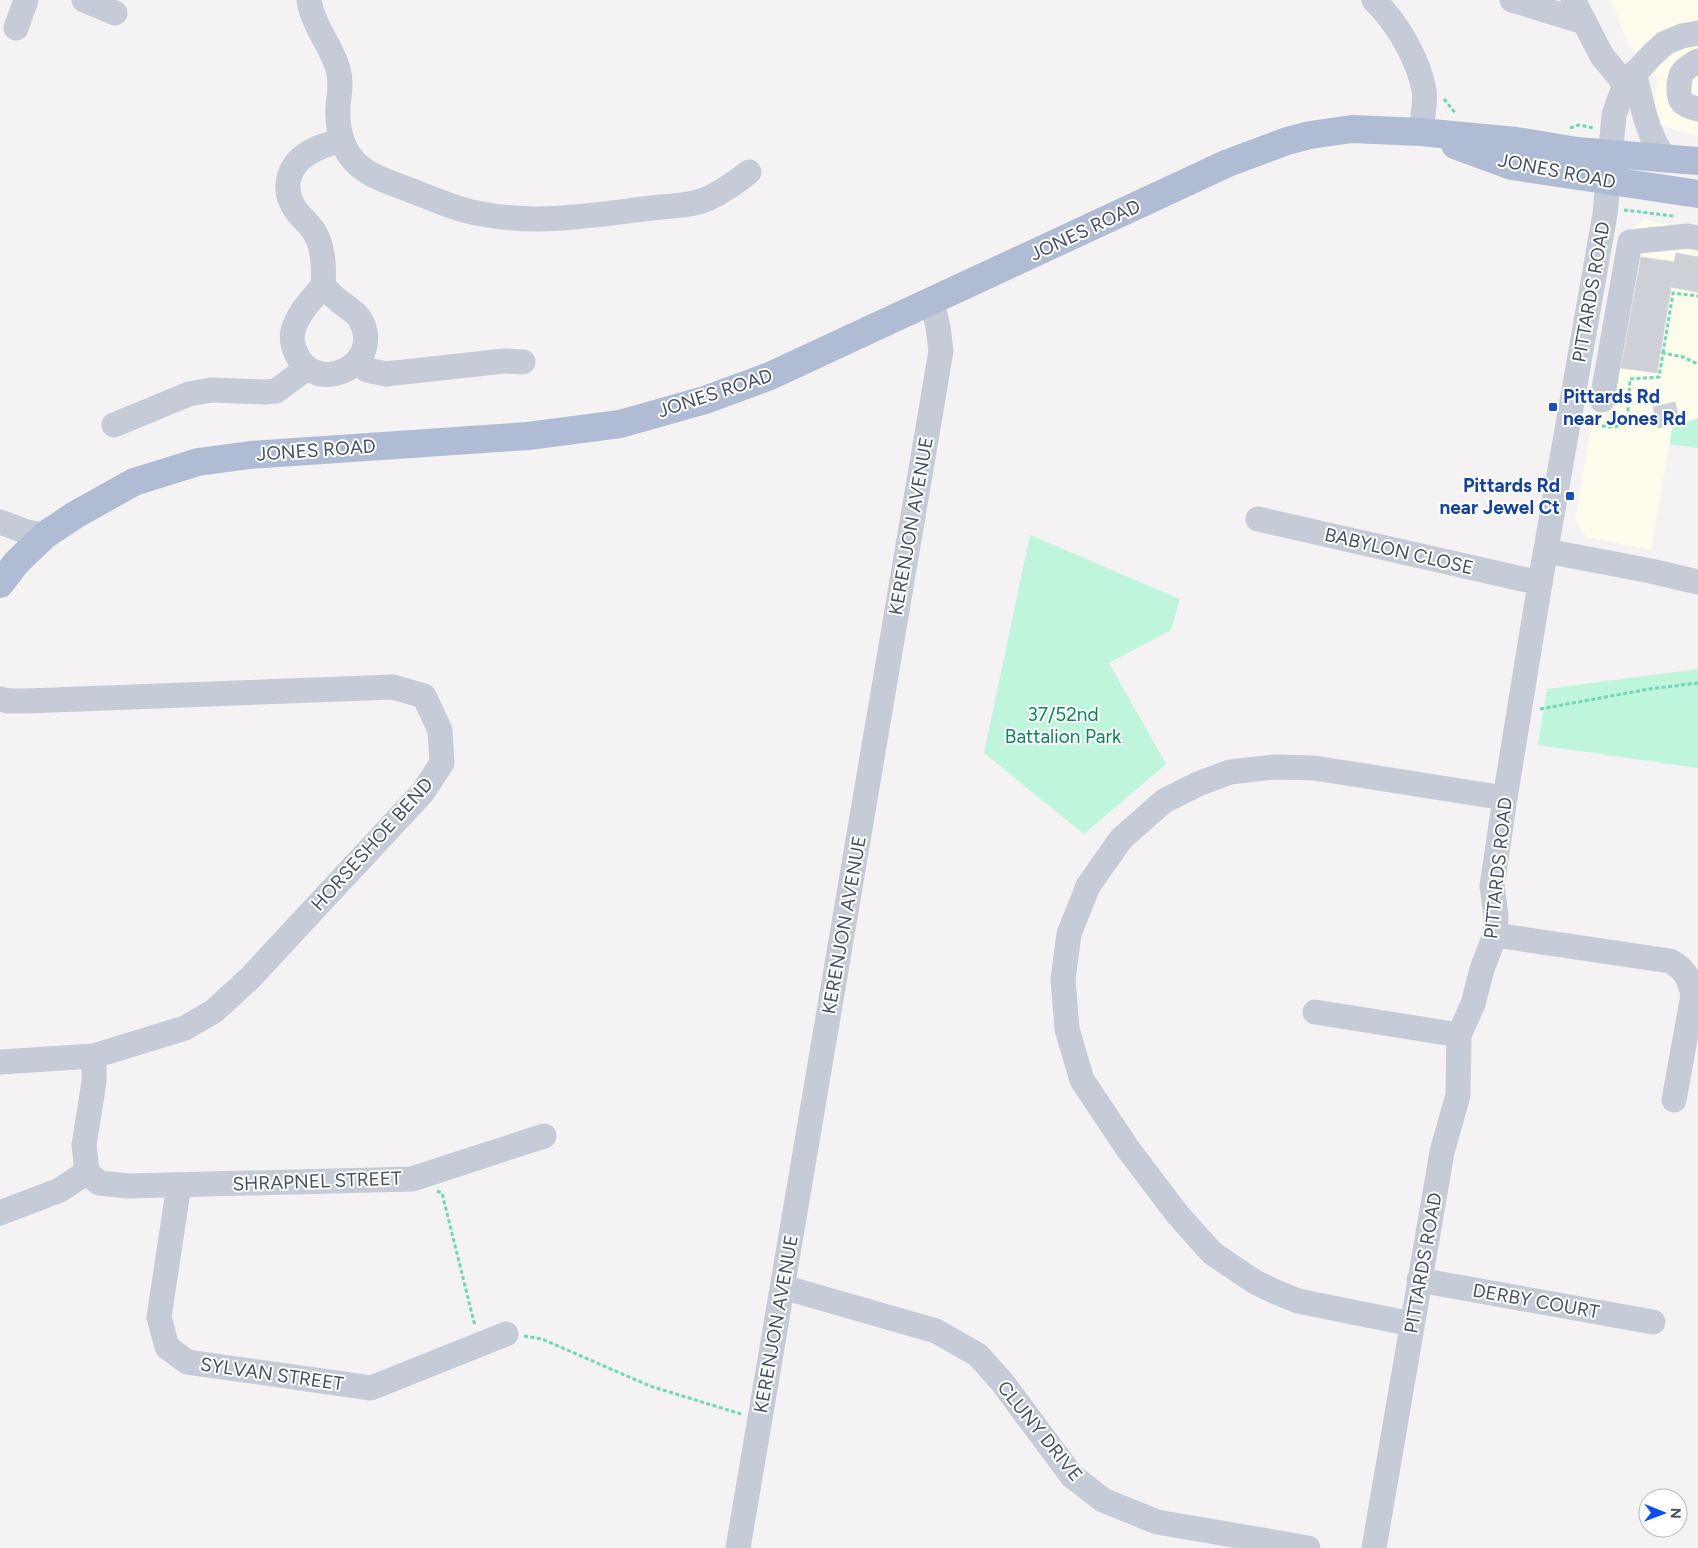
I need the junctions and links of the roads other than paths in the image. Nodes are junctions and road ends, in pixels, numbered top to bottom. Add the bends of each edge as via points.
1 (26, 0) edge
2 (84, 0) edge
3 (309, 0) edge
4 (1374, 0) edge
5 (1512, 0) edge
6 (1573, 0) edge
7 (115, 13) dead end
8 (1584, 22) junction
9 (16, 28) dead end
10 (1698, 33) edge
11 (1698, 61) edge
12 (1629, 78) junction
13 (1698, 109) edge
14 (1421, 132) junction
15 (342, 140) junction
16 (1611, 143) junction
17 (1665, 158) junction
18 (1698, 161) edge
19 (748, 172) dead end
20 (1608, 182) junction
21 (1698, 194) edge
22 (1698, 238) edge
23 (322, 286) junction
24 (932, 302) junction
25 (357, 362) junction
26 (523, 362) dead end
27 (308, 368) junction
28 (1602, 400) dead end
29 (114, 425) dead end
30 (1258, 519) dead end
31 (0, 522) edge
32 (0, 527) edge
33 (45, 535) junction
34 (1546, 551) junction
35 (8, 573) edge
36 (1698, 582) edge
37 (1540, 583) junction
38 (0, 699) edge
39 (1505, 798) junction
40 (1495, 935) junction
41 (1315, 1012) dead end
42 (1459, 1035) junction
43 (94, 1056) junction
44 (0, 1062) edge
45 (1674, 1100) dead end
46 (544, 1136) dead end
47 (87, 1172) junction
48 (179, 1185) junction
49 (0, 1213) edge
50 (1419, 1280) junction
51 (783, 1288) junction
52 (1653, 1322) dead end
53 (1412, 1324) junction
54 (506, 1334) road end
55 (738, 1548) edge
56 (1308, 1548) edge
57 (1374, 1548) edge

1 - 9 street
2 - 7 street
3 - 15 street via 311,12 338,69 341,86 338,124
4 - 14 street via 1402,37 1415,64 1424,91
5 - 8 street
6 - 8 street
8 - 12 street via 1602,56
10 - 12 street via 1664,43
11 - 13 street via 1682,72 1679,97 1685,105
12 - 16 street, PITTARDS ROAD via 1616,104
12 - 17 street via 1658,149
14 - 16 main road, JONES ROAD via 1516,141 1576,151
14 - 20 main road, JONES ROAD via 1512,166
14 - 24 main road, JONES ROAD via 1352,129 1310,135 1263,148
15 - 19 street via 357,164 374,176 448,205 514,219 585,217 706,200
15 - 23 street via 304,156 294,165 289,176 292,202 315,233 321,248
16 - 17 main road, JONES ROAD
16 - 20 street, PITTARDS ROAD
17 - 18 main road, JONES ROAD
20 - 21 main road, JONES ROAD
20 - 34 street, PITTARDS ROAD
22 - 28 street via 1688,236 1630,242
23 - 25 street via 363,324 365,345
23 - 27 street via 298,318 293,331 296,353
24 - 33 main road, JONES ROAD via 770,376 705,400 620,424 528,436 250,455 198,462 134,482
24 - 51 street, KERENJON AVENUE via 941,352
25 - 26 street via 367,370 386,374 504,361
25 - 27 street via 343,373 329,375
27 - 29 street via 276,391 211,390 196,393
30 - 37 street, BABYLON CLOSE
31 - 33 street
32 - 35 street via 13,548
33 - 35 main road, JONES ROAD
34 - 36 street
34 - 37 street, PITTARDS ROAD
37 - 39 street, PITTARDS ROAD
38 - 43 street, HORSESHOE BEND via 27,701 393,687 424,696 440,730 442,763 423,792 250,978 214,1011 185,1028
39 - 40 street, PITTARDS ROAD via 1492,886
39 - 53 street via 1314,768 1274,767 1230,772 1164,802 1121,839 1088,886 1069,934 1063,979 1067,1029 1082,1080 1178,1215 1212,1253 1276,1292 1298,1301
40 - 42 street, PITTARDS ROAD
40 - 45 street via 1670,961 1679,966 1689,979 1693,995
41 - 42 street
42 - 50 street, PITTARDS ROAD via 1458,1095 1442,1152
43 - 44 street, HORSESHOE BEND
43 - 47 street via 94,1082 84,1145
46 - 48 street, SHRAPNEL STREET via 412,1179
47 - 48 street, SHRAPNEL STREET via 99,1183
47 - 49 street via 60,1190
48 - 54 street, SYLVAN STREET via 159,1317 167,1347 187,1362 371,1388
50 - 52 street, DERBY COURT
50 - 53 street, PITTARDS ROAD
51 - 55 street, KERENJON AVENUE
51 - 56 street, CLUNY DRIVE via 936,1331 978,1355 1072,1476 1102,1500 1157,1522
53 - 57 street, PITTARDS ROAD

